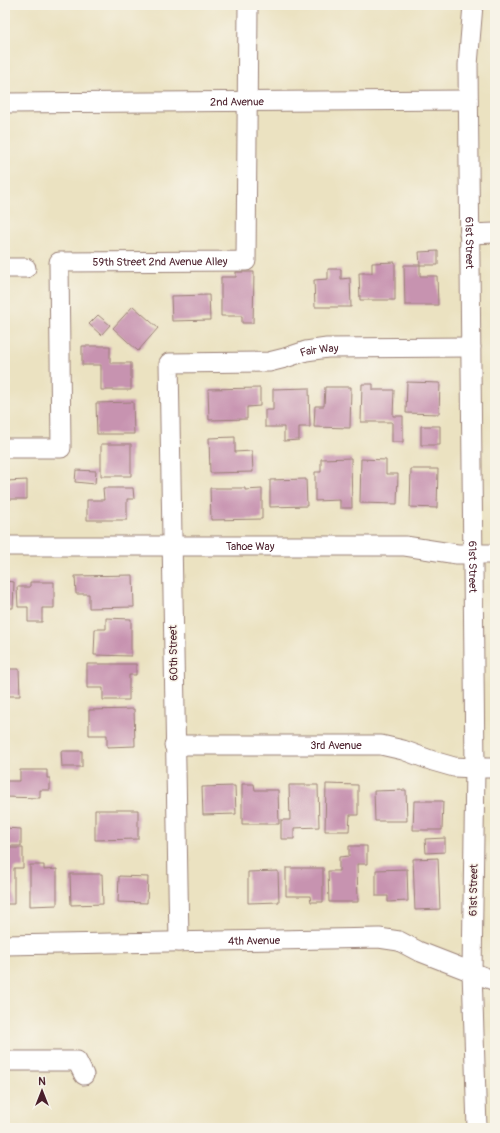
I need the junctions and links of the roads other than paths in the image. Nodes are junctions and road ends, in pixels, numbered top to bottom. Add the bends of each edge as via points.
1 (248, 5) edge
2 (472, 5) edge
3 (468, 100) junction
4 (247, 101) junction
5 (5, 103) edge
6 (495, 233) edge
7 (470, 234) junction
8 (5, 268) edge
9 (26, 268) dead end
10 (471, 347) junction
11 (169, 364) joint
12 (5, 448) edge
13 (5, 546) edge
14 (172, 546) junction
15 (473, 554) junction
16 (495, 554) edge
17 (174, 745) junction
18 (475, 768) junction
19 (495, 768) edge
20 (178, 942) junction
21 (5, 945) edge
22 (472, 971) junction
23 (495, 981) edge
24 (5, 1061) edge
25 (84, 1075) dead end
26 (477, 1128) edge

1 - 4 street, 59th Street 2nd Avenue Alley
2 - 3 street, 61st Street
3 - 4 street, 2nd Avenue
3 - 7 street, 61st Street
4 - 5 street, 2nd Avenue
4 - 12 street, 59th Street 2nd Avenue Alley via 246,262 59,262 61,448
6 - 7 street
7 - 10 street, 61st Street
8 - 9 street
10 - 11 street, Fair Way via 327,348 306,351 269,362
10 - 15 street, 61st Street
11 - 14 street, 60th Street
13 - 14 street, Tahoe Way
14 - 15 street, Tahoe Way via 405,546
14 - 17 street, 60th Street
15 - 16 street, Tahoe Way
15 - 18 street, 61st Street
17 - 18 street, 3rd Avenue via 381,745 432,761
17 - 20 street, 60th Street
18 - 19 street, 3rd Avenue
18 - 22 street, 61st Street
20 - 21 street, 4th Avenue
20 - 22 street, 4th Avenue via 379,938 400,941
22 - 23 street, 4th Avenue
22 - 26 street, 61st Street
24 - 25 street via 77,1061

